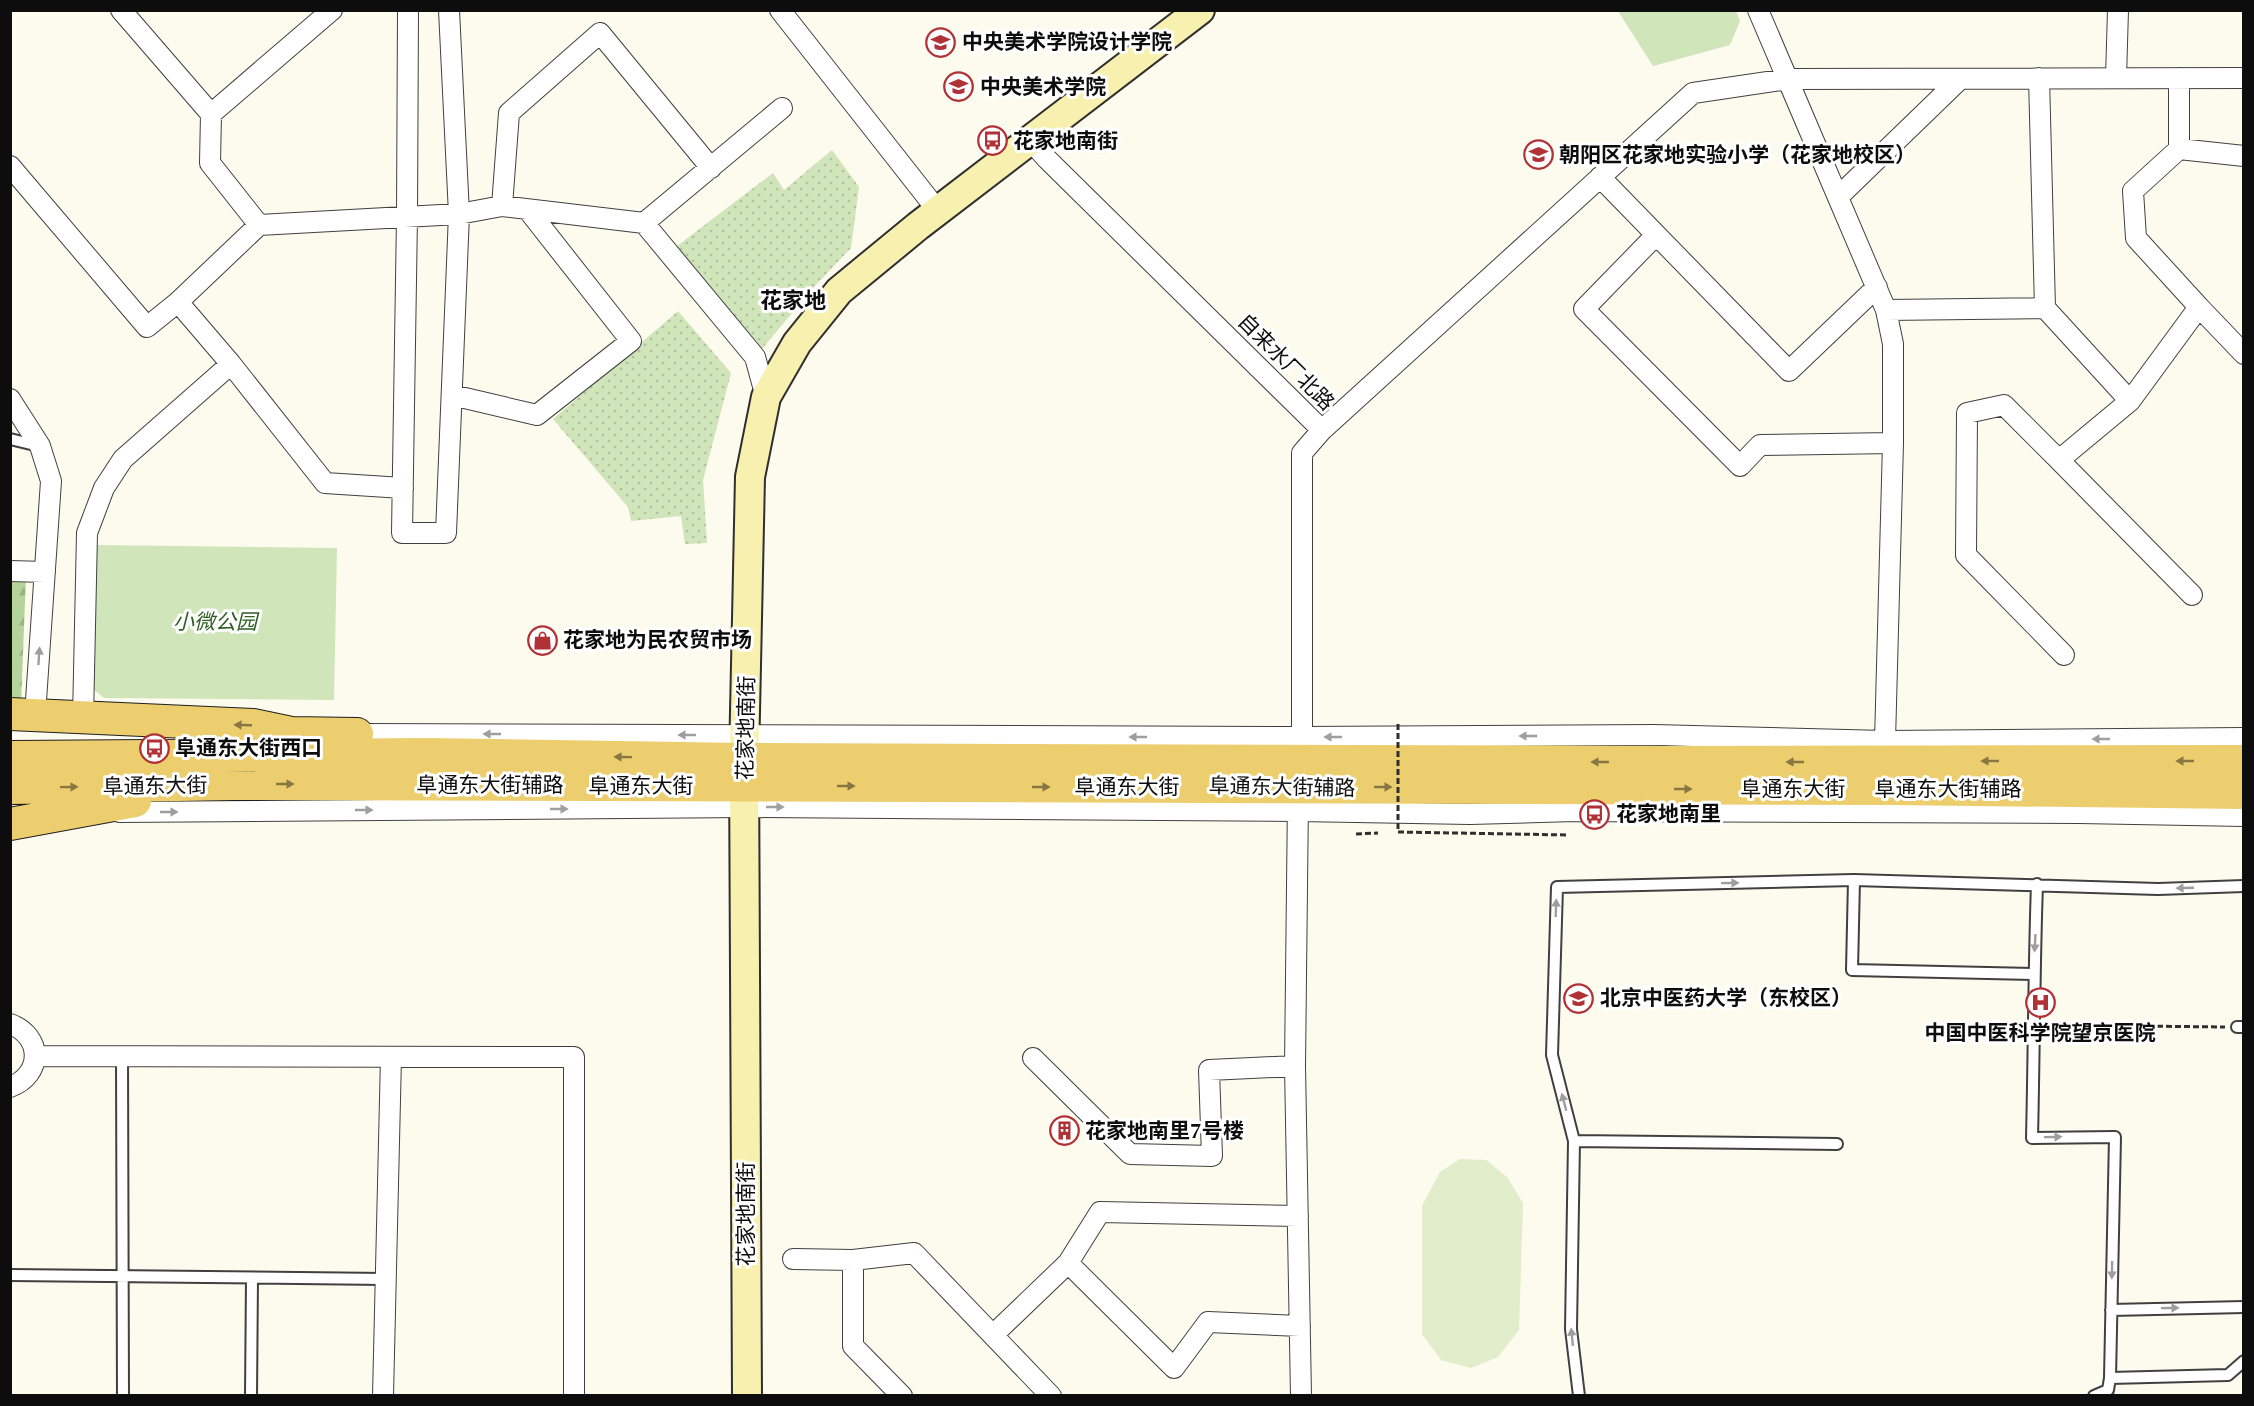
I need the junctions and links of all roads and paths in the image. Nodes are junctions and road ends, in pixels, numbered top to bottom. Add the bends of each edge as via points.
1 (121, 10) edge
2 (332, 10) edge
3 (408, 10) edge
4 (449, 10) edge
5 (780, 10) edge
6 (1200, 10) edge
7 (1758, 10) edge
8 (2118, 10) edge
9 (1960, 78) junction
10 (2039, 78) junction
11 (2116, 78) junction
12 (2180, 78) junction
13 (2244, 78) edge
14 (1788, 79) junction
15 (782, 108) dead end
16 (211, 114) junction
17 (1030, 141) junction
18 (2179, 149) junction
19 (2244, 156) edge
20 (10, 166) edge
21 (711, 168) junction
22 (1600, 177) junction
23 (1838, 197) junction
24 (502, 207) junction
25 (528, 210) junction
26 (938, 211) junction
27 (459, 214) junction
28 (407, 217) junction
29 (645, 223) junction
30 (259, 225) junction
31 (1656, 235) junction
32 (1876, 287) junction
33 (178, 302) junction
34 (2199, 307) junction
35 (2045, 308) junction
36 (1886, 310) junction
37 (2244, 354) edge
38 (231, 364) junction
39 (452, 395) junction
40 (766, 397) junction
41 (10, 399) edge
42 (2130, 401) junction
43 (1322, 430) junction
44 (10, 439) edge
45 (1893, 443) junction
46 (40, 446) junction
47 (2059, 460) junction
48 (403, 488) junction
49 (10, 571) edge
50 (45, 572) junction
51 (2192, 595) dead end
52 (2064, 655) dead end
53 (23, 714) edge
54 (83, 718) junction
55 (1398, 724) dead end
56 (364, 734) junction
57 (2244, 738) edge
58 (1886, 751) junction
59 (426, 754) junction
60 (10, 757) edge
61 (2244, 761) edge
62 (745, 772) junction
63 (1300, 774) junction
64 (233, 784) junction
65 (10, 788) edge
66 (2244, 793) edge
67 (68, 813) junction
68 (2244, 816) edge
69 (10, 824) edge
70 (1569, 835) dead end
71 (1854, 880) junction
72 (2037, 884) junction
73 (2244, 886) edge
74 (2033, 974) junction
75 (10, 1024) edge
76 (2035, 1025) junction
77 (2240, 1027) edge
78 (35, 1056) junction
79 (122, 1056) junction
80 (391, 1057) junction
81 (1033, 1058) dead end
82 (1295, 1066) junction
83 (10, 1087) edge
84 (1574, 1142) junction
85 (1837, 1144) dead end
86 (1298, 1216) junction
87 (793, 1259) dead end
88 (853, 1260) junction
89 (1068, 1263) junction
90 (10, 1275) edge
91 (123, 1276) junction
92 (252, 1278) junction
93 (385, 1279) junction
94 (2244, 1307) edge
95 (2111, 1310) junction
96 (1300, 1326) junction
97 (993, 1335) junction
98 (2244, 1361) edge
99 (2110, 1378) junction
100 (123, 1395) edge
101 (251, 1395) edge
102 (383, 1395) edge
103 (574, 1395) edge
104 (747, 1395) edge
105 (902, 1395) edge
106 (1051, 1395) edge
107 (1301, 1395) edge
108 (1579, 1395) edge
109 (2094, 1395) edge

1 - 16 street
2 - 16 street
3 - 28 street
4 - 27 street
5 - 26 street
6 - 17 street, 花家地南街
7 - 14 street
8 - 11 street
9 - 10 street
9 - 14 street
9 - 23 street
10 - 11 street
10 - 35 street
11 - 12 street
12 - 13 street
12 - 18 street
14 - 22 street via 1693,93
14 - 23 street
15 - 21 street
16 - 30 street via 210,163
17 - 26 street, 花家地南街
17 - 43 street, 自来水厂北路
18 - 19 street
18 - 34 street via 2133,191 2136,238
20 - 33 street via 147,327
21 - 24 street via 600,33 508,113
21 - 29 street
22 - 31 street
22 - 43 street
23 - 32 street
24 - 25 street
24 - 27 street
25 - 29 street
25 - 39 street via 631,341 537,415
26 - 40 street, 花家地南街 via 839,291 796,343
27 - 28 street
27 - 39 street
28 - 30 street
28 - 48 street
29 - 40 street via 755,357
30 - 33 street
31 - 32 street via 1789,372
31 - 45 street via 1584,309 1740,466 1760,445
32 - 36 street
33 - 38 street
34 - 37 street
34 - 42 street
35 - 36 street
35 - 42 street
36 - 45 street via 1893,344
38 - 48 street via 326,483
38 - 54 street via 123,459 104,488 87,533
39 - 48 street via 446,533 402,533
40 - 62 street, 花家地南街 via 750,477
41 - 46 street
42 - 47 street
43 - 63 street, 自来水厂北路 via 1302,453
44 - 46 lane
45 - 58 street
46 - 50 street via 51,481
47 - 51 street
47 - 52 street via 2004,405 1966,412 1966,555
49 - 50 street
53 -> 50 street
53 - 54 main road
56 -> 54 main road via 291,733 254,725
55 - 70 path, bridge via 1398,832
56 - 59 main road
62 -> 56 street, 阜通东大街辅路
57 -> 58 street
61 -> 58 main road, 阜通东大街
58 -> 63 main road, 阜通东大街
59 - 60 main road, 阜通东大街
62 -> 59 main road, 阜通东大街
62 - 63 main road, 阜通东大街
62 -> 63 street, 阜通东大街辅路
64 -> 62 main road, 阜通东大街
67 -> 62 street, 阜通东大街辅路
62 - 104 street, 花家地南街
63 -> 66 main road, 阜通东大街
63 - 68 street, 阜通东大街辅路 via 1470,814 1597,811
63 - 82 street, 自来水厂北路
65 -> 64 main road, 阜通东大街
64 - 67 main road
67 - 69 main road
71 - 72 lane
71 - 74 lane via 1852,970
84 -> 71 lane via 1551,1055 1557,887
73 -> 72 lane via 2158,889
72 -> 74 lane
74 - 76 lane
75 - 78 street via 29,1036
76 - 77 path
76 -> 95 lane via 2032,1138 2115,1137
78 - 79 street
78 - 83 street via 29,1075
79 - 80 street
79 - 91 lane
80 - 93 street
80 - 103 street via 574,1057
81 - 82 street via 1130,1154 1212,1156 1209,1070
82 - 86 street, 自来水厂北路
84 - 85 lane
108 -> 84 lane via 1571,1329
86 - 89 street via 1100,1212
86 - 96 street, 自来水厂北路
87 - 88 street
88 - 97 street via 914,1253
88 - 105 street via 853,1346
89 - 96 street via 1174,1368 1208,1322
89 - 97 street
90 - 91 lane
91 - 92 lane
91 - 100 lane
92 - 93 lane
92 - 101 lane
93 - 102 street
95 -> 94 lane
95 - 99 lane
96 - 107 street, 自来水厂北路
97 - 106 street
98 - 99 lane via 2228,1375
99 - 109 lane via 2108,1390

